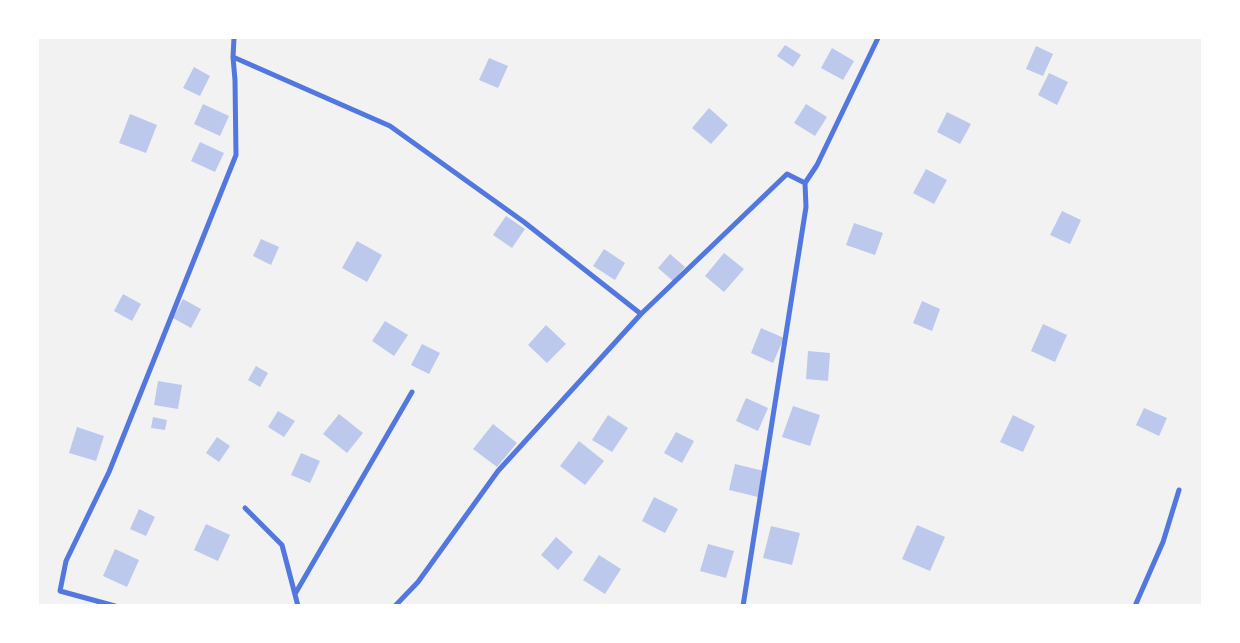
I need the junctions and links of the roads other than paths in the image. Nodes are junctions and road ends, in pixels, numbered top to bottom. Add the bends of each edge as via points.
1 (234, 38) edge
2 (878, 38) edge
3 (233, 57) junction
4 (805, 183) junction
5 (641, 314) junction
6 (412, 392) dead end
7 (1179, 490) dead end
8 (244, 508) dead end
9 (295, 594) junction
10 (115, 606) edge
11 (298, 606) edge
12 (395, 606) edge
13 (743, 606) edge
14 (1135, 606) edge

1 - 3 street
2 - 4 street via 817,165
3 - 5 street via 390,126 524,222
3 - 10 street via 236,155 109,472 66,561 60,591
4 - 5 street via 788,174
4 - 13 street via 806,207
5 - 12 street via 498,471 418,582
6 - 9 street
7 - 14 street via 1163,542
8 - 9 street via 282,545
9 - 11 street

